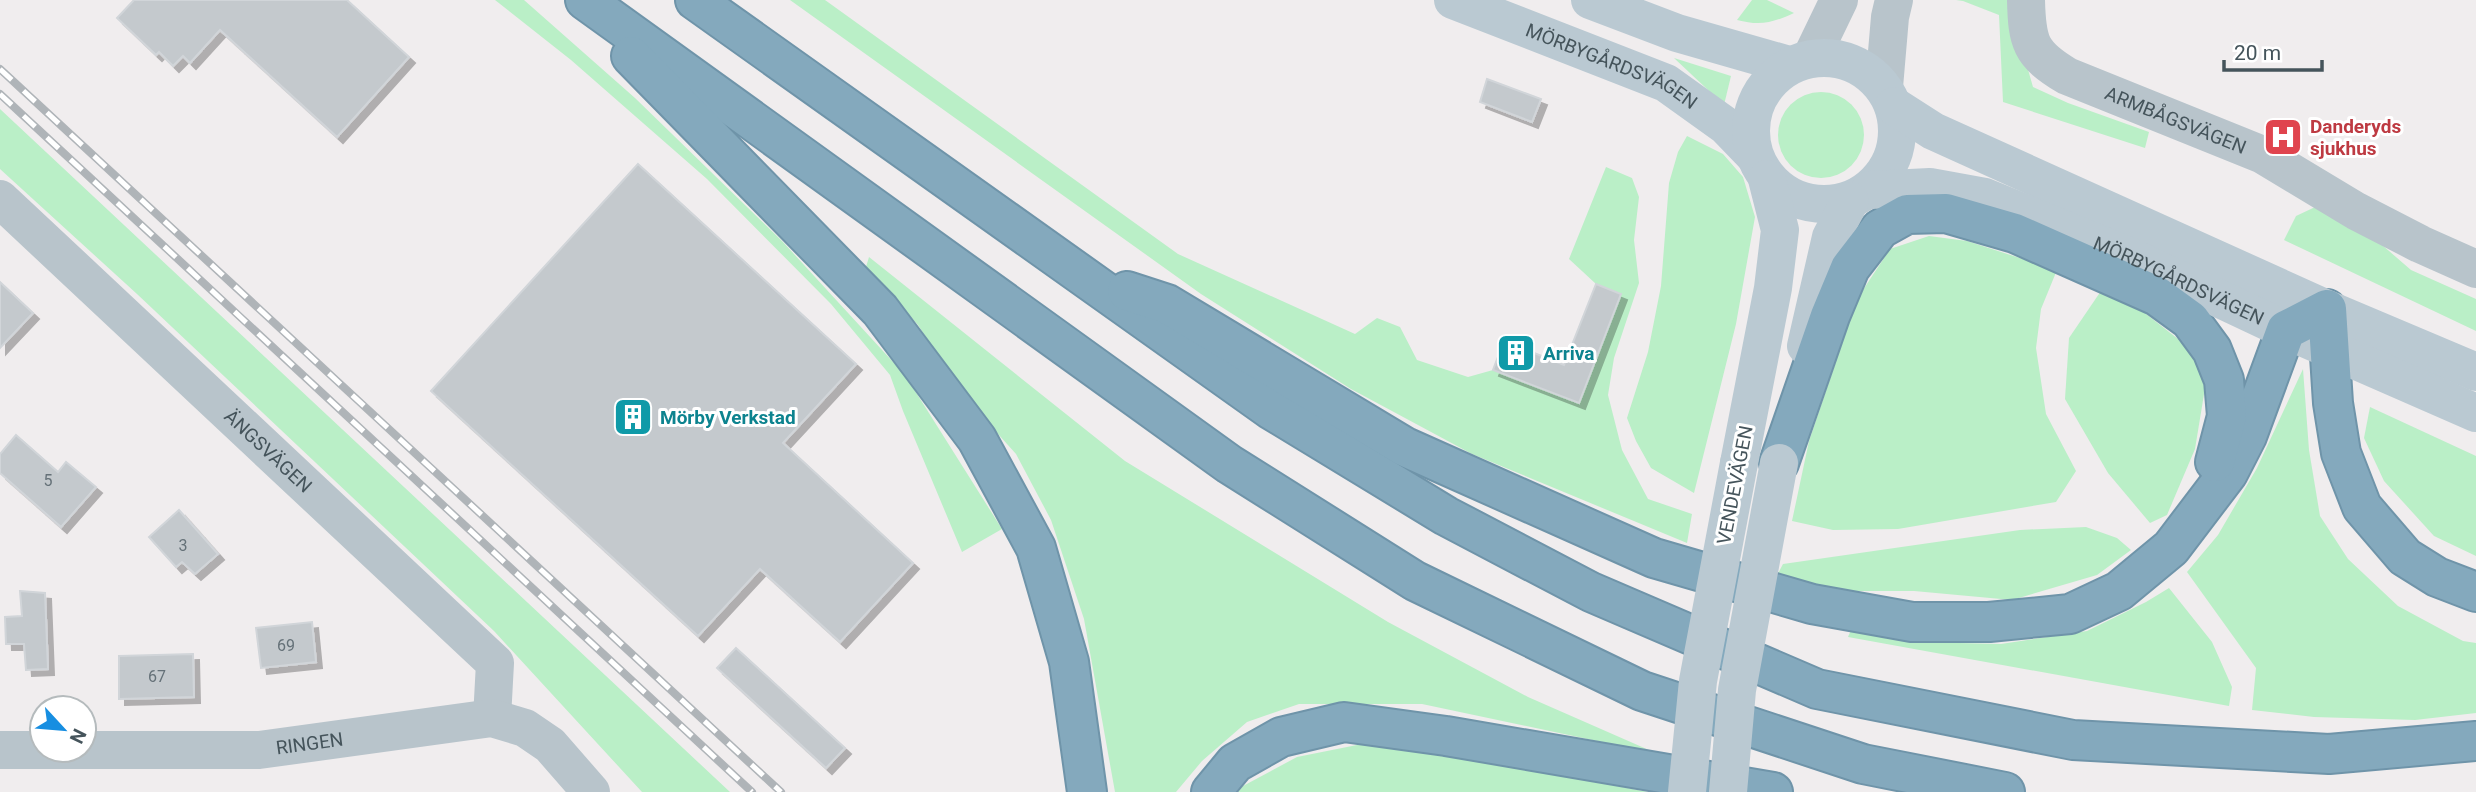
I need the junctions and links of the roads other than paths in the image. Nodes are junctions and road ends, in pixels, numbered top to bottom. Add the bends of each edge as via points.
1 (576, 0) edge
2 (585, 0) edge
3 (695, 0) edge
4 (1453, 0) edge
5 (1590, 0) edge
6 (1839, 0) edge
7 (1894, 0) edge
8 (2026, 0) edge
9 (1800, 62) junction
10 (1889, 97) junction
11 (1761, 167) junction
12 (1860, 195) junction
13 (0, 199) edge
14 (2476, 269) edge
15 (1085, 278) junction
16 (2327, 309) junction
17 (2286, 330) junction
18 (2329, 349) junction
19 (2476, 372) edge
20 (2476, 413) edge
21 (1779, 463) junction
22 (2202, 508) junction
23 (2476, 592) edge
24 (492, 719) junction
25 (2476, 741) edge
26 (0, 750) edge
27 (591, 792) edge
28 (1087, 792) edge
29 (1211, 792) edge
30 (1687, 792) edge
31 (1728, 792) edge
32 (1773, 792) edge
33 (2005, 792) edge

1 - 28 highway via 880,310 977,439 1036,548 1069,662
2 - 33 highway via 1229,464 1415,581 1642,691 1863,764
3 - 15 highway
4 - 11 street, MÖRBYGÅRDSVÄGEN via 1666,83 1726,125
5 - 9 street via 1677,33
6 - 9 street
7 - 10 street
8 - 14 street, ARMBÅGSVÄGEN via 2027,30 2048,65 2263,155 2356,211
9 - 10 street via 1836,58 1863,68
9 - 11 street via 1769,83 1751,118
10 - 12 street via 1897,143 1887,169
10 - 16 street, MÖRBYGÅRDSVÄGEN via 1933,131
11 - 12 street via 1794,199 1823,205
11 - 30 street, VENDEVÄGEN, bridge via 1780,230 1698,681
12 - 17 street, MÖRBYGÅRDSVÄGEN via 1930,187 1985,197 2129,256
12 - 21 street, VENDEVÄGEN via 1831,237
13 - 24 street, ÄNGSVÄGEN via 495,663
15 - 22 highway via 1167,304 1418,452 1654,558 1812,604 1912,622 1989,622 2070,614 2119,591 2171,548
15 - 25 highway via 1270,409 1446,516 1603,597 1817,689 2073,740 2329,754
16 - 17 highway
16 - 18 highway
16 - 19 street, MÖRBYGÅRDSVÄGEN
17 - 18 street, MÖRBYGÅRDSVÄGEN
17 - 22 highway via 2246,436 2228,473
18 - 20 street, MÖRBYGÅRDSVÄGEN
18 - 23 highway via 2341,453 2362,507 2405,557 2437,578
21 - 22 highway via 1850,268 1880,229 1907,215 1946,213 2015,233 2145,290 2190,320 2212,349 2224,380 2227,416
21 - 31 street, VENDEVÄGEN, bridge via 1737,690
24 - 26 street, RINGEN via 259,750
24 - 27 street, RINGEN via 525,728 550,745
29 - 32 highway via 1235,763 1282,737 1344,722

